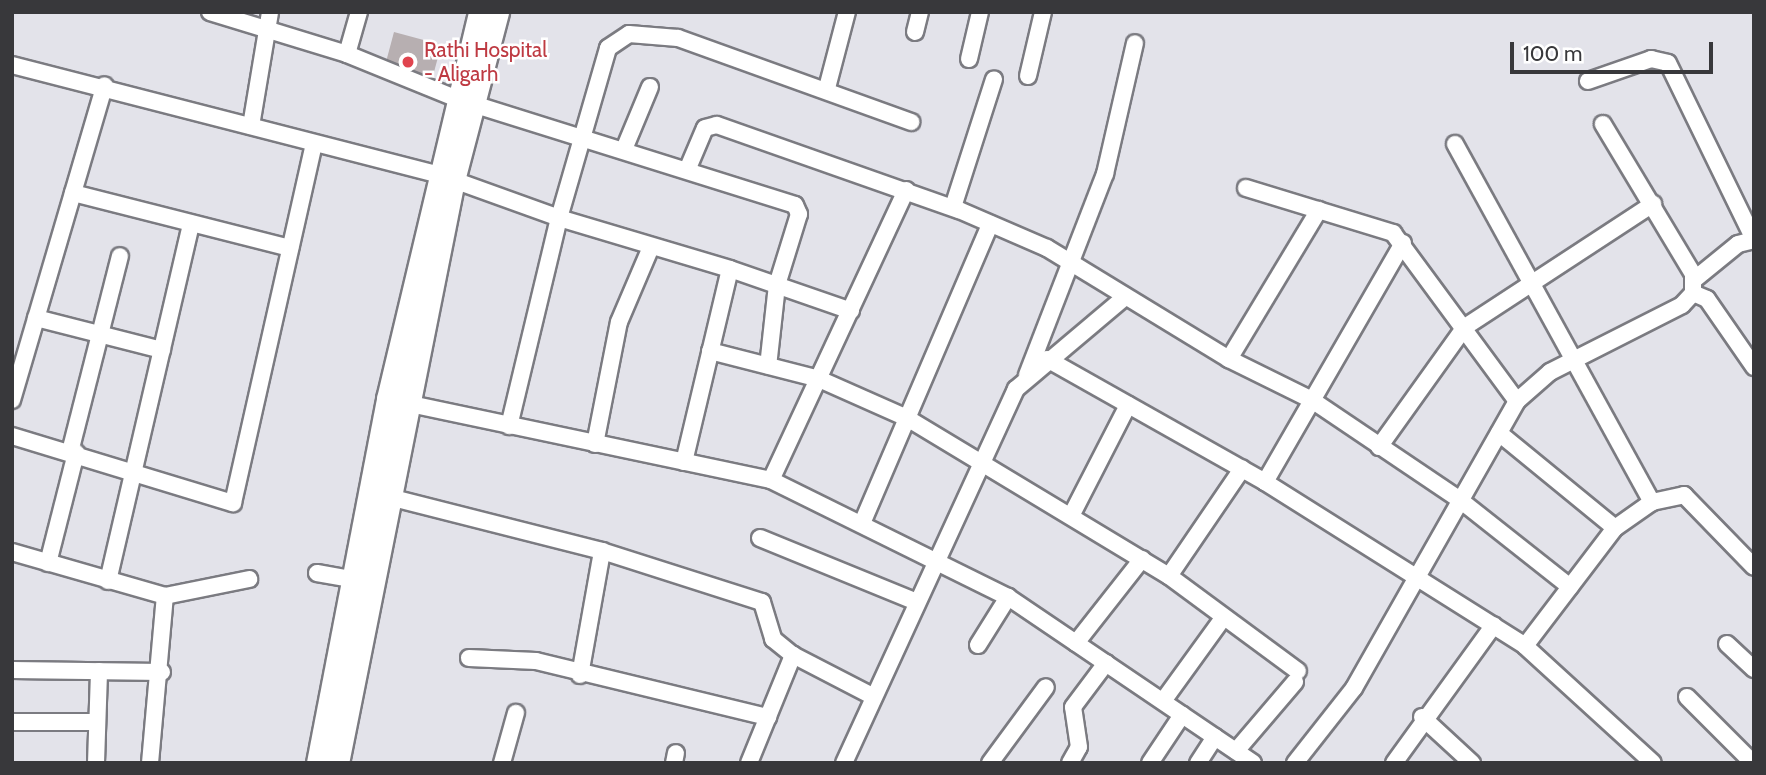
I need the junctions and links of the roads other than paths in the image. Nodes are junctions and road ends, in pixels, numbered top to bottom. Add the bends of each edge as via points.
1 (210, 12) edge
2 (270, 12) edge
3 (359, 12) edge
4 (480, 12) edge
5 (497, 12) edge
6 (847, 12) edge
7 (920, 12) edge
8 (980, 12) edge
9 (1043, 12) edge
10 (264, 31) junction
11 (915, 32) dead end
12 (1135, 43) dead end
13 (346, 54) junction
14 (969, 59) dead end
15 (12, 65) edge
16 (1028, 76) dead end
17 (994, 79) dead end
18 (1588, 81) dead end
19 (105, 85) junction
20 (650, 87) dead end
21 (827, 88) junction
22 (465, 101) junction
23 (911, 122) dead end
24 (1603, 124) dead end
25 (251, 127) junction
26 (581, 134) junction
27 (1455, 144) dead end
28 (314, 145) junction
29 (625, 147) junction
30 (688, 168) junction
31 (445, 177) junction
32 (1246, 188) dead end
33 (906, 190) junction
34 (74, 193) junction
35 (1653, 204) junction
36 (953, 207) junction
37 (1319, 210) junction
38 (559, 218) junction
39 (191, 223) junction
40 (990, 224) junction
41 (1754, 239) edge
42 (1403, 243) junction
43 (651, 247) junction
44 (290, 248) junction
45 (120, 256) dead end
46 (1072, 260) junction
47 (730, 269) junction
48 (1531, 282) junction
49 (777, 285) junction
50 (1694, 286) junction
51 (1125, 297) junction
52 (851, 311) junction
53 (36, 318) junction
54 (1465, 327) junction
55 (100, 334) junction
56 (162, 350) junction
57 (710, 351) junction
58 (19, 354) edge
59 (1575, 357) junction
60 (1047, 359) junction
61 (1229, 359) junction
62 (768, 366) junction
63 (1754, 367) edge
64 (819, 379) junction
65 (1025, 379) junction
66 (12, 400) edge
67 (1311, 400) junction
68 (397, 401) junction
69 (1517, 401) junction
70 (1128, 405) junction
71 (908, 418) junction
72 (509, 426) junction
73 (1499, 433) junction
74 (12, 436) edge
75 (594, 444) junction
76 (1379, 447) junction
77 (73, 453) junction
78 (980, 459) junction
79 (684, 463) junction
80 (1242, 469) junction
81 (133, 474) junction
82 (771, 480) junction
83 (1265, 482) junction
84 (389, 497) junction
85 (1460, 500) junction
86 (1652, 502) junction
87 (1071, 516) junction
88 (863, 521) junction
89 (1615, 528) junction
90 (760, 538) dead end
91 (602, 551) junction
92 (12, 552) edge
93 (935, 557) junction
94 (1142, 559) junction
95 (48, 563) junction
96 (1754, 567) edge
97 (317, 573) dead end
98 (1169, 576) junction
99 (1414, 576) junction
100 (249, 579) dead end
101 (351, 579) junction
102 (108, 582) junction
103 (1570, 587) junction
104 (165, 596) junction
105 (1008, 597) junction
106 (916, 602) junction
107 (1223, 618) junction
108 (1494, 625) junction
109 (1076, 643) junction
110 (1727, 644) dead end
111 (978, 645) dead end
112 (1525, 646) junction
113 (793, 656) junction
114 (469, 658) dead end
115 (1106, 663) junction
116 (1754, 669) edge
117 (12, 670) edge
118 (99, 671) junction
119 (162, 672) junction
120 (580, 675) junction
121 (1046, 687) dead end
122 (873, 696) junction
123 (1687, 697) dead end
124 (1163, 701) junction
125 (516, 713) dead end
126 (1182, 715) junction
127 (768, 717) junction
128 (1422, 717) junction
129 (12, 722) edge
130 (97, 722) junction
131 (1215, 737) junction
132 (1236, 751) junction
133 (96, 763) edge
134 (150, 763) edge
135 (318, 763) edge
136 (337, 763) edge
137 (502, 763) edge
138 (749, 763) edge
139 (844, 763) edge
140 (990, 763) edge
141 (1070, 763) edge
142 (1150, 763) edge
143 (1198, 763) edge
144 (1253, 763) edge
145 (1295, 763) edge
146 (1394, 763) edge
147 (1472, 763) edge
148 (1653, 763) edge
149 (1753, 763) edge

1 - 10 street
2 - 10 street
3 - 13 street
4 - 22 street
5 - 22 street
6 - 21 street
7 - 11 street
8 - 14 street
9 - 16 street
10 - 13 street
10 - 25 street
12 - 46 street via 1122,118
13 - 22 street
15 - 19 street
17 - 36 street
18 - 41 street via 1651,59 1668,63
19 - 25 street
19 - 34 street
20 - 29 street
21 - 23 street
21 - 26 street via 678,38 629,34 616,39 604,55
22 - 26 street
22 - 31 street
24 - 35 street
25 - 28 street
26 - 29 street
26 - 38 street
27 - 48 street
28 - 31 street
28 - 44 street
29 - 30 street
30 - 33 street via 705,128 713,124
30 - 49 street via 795,205 799,214
31 - 38 street
31 - 68 street
32 - 37 street
33 - 36 street
33 - 52 street
34 - 39 street
34 - 53 street
35 - 48 street
35 - 50 street
36 - 40 street
37 - 42 street via 1383,228
37 - 61 street
38 - 43 street
38 - 72 street
39 - 44 street
39 - 56 street
40 - 46 street
40 - 71 street
41 - 50 street via 1738,244
42 - 54 street
42 - 67 street
43 - 47 street
43 - 75 street via 619,322
44 - 81 street via 233,503
45 - 55 street
46 - 51 street
46 - 65 street
47 - 49 street
47 - 57 street
48 - 54 street
48 - 59 street
49 - 52 street
49 - 62 street
50 - 59 street via 1682,305
50 - 63 street
51 - 60 street
51 - 61 street
52 - 64 street
53 - 55 street
53 - 58 street
54 - 69 street
54 - 76 street
55 - 56 street
55 - 77 street
56 - 81 street
57 - 62 street
57 - 79 street
58 - 66 street
59 - 69 street
59 - 86 street
60 - 65 street
60 - 70 street
61 - 67 street
62 - 64 street
64 - 71 street
64 - 82 street
65 - 78 street
67 - 76 street
67 - 83 street
68 - 72 street
68 - 84 street
68 - 101 street
69 - 73 street
70 - 80 street
70 - 87 street
71 - 78 street
71 - 88 street
72 - 75 street
73 - 85 street
73 - 89 street
74 - 77 street
75 - 79 street
76 - 85 street
77 - 81 street
77 - 95 street
78 - 87 street
78 - 93 street
79 - 82 street
80 - 83 street
80 - 98 street
81 - 102 street
82 - 88 street
83 - 99 street
84 - 91 street
84 - 136 street
85 - 99 street
85 - 103 street
86 - 89 street
86 - 96 street via 1687,497
87 - 94 street
88 - 93 street
89 - 103 street via 1607,546
90 - 106 street
91 - 113 street via 762,602 773,639
91 - 120 street
92 - 95 street
93 - 105 street
93 - 106 street
94 - 98 street
94 - 109 street
95 - 102 street
97 - 101 street
98 - 107 street
99 - 108 street
99 - 145 street via 1354,688
100 - 104 street
101 - 135 street
102 - 104 street
103 - 112 street
104 - 119 street
105 - 109 street
105 - 111 street
106 - 122 street
107 - 124 street
107 - 132 street via 1296,677
108 - 112 street
108 - 128 street
109 - 115 street
110 - 116 street
112 - 148 street
113 - 122 street
113 - 127 street
114 - 120 street via 537,661
115 - 124 street
115 - 141 street via 1073,707 1079,747
117 - 118 street
118 - 119 street
118 - 130 street
119 - 134 street
120 - 127 street
121 - 140 street
122 - 139 street
123 - 149 street
124 - 126 street
125 - 137 street
126 - 131 street
126 - 142 street
127 - 138 street
128 - 146 street
128 - 147 street
129 - 130 street
130 - 133 street
131 - 132 street
131 - 143 street
132 - 144 street

